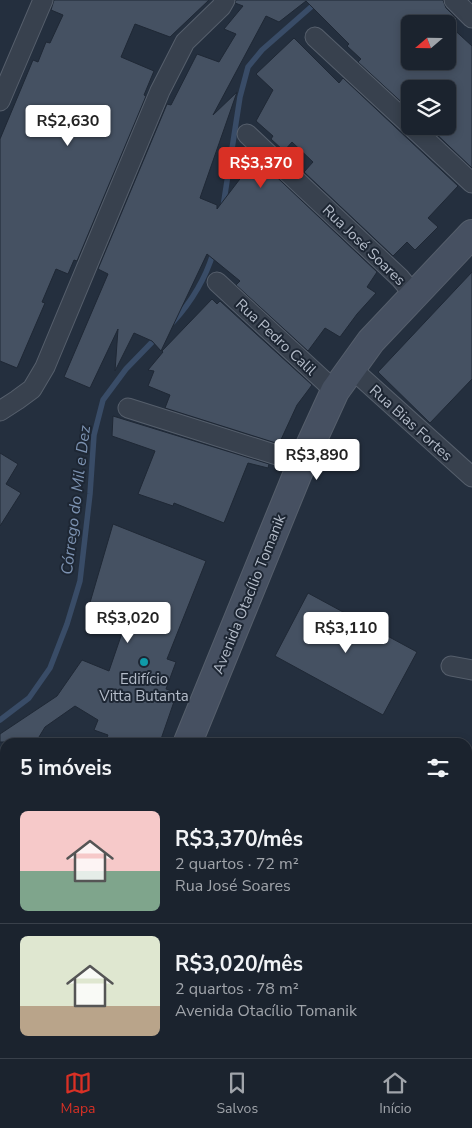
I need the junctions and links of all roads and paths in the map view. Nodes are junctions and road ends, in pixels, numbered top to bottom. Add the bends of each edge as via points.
1 (43, 0) edge
2 (225, 0) edge
3 (454, 0) edge
4 (472, 18) edge
5 (316, 37) dead end
6 (0, 101) edge
7 (401, 117) edge
8 (247, 134) dead end
9 (421, 135) edge
10 (472, 183) edge
11 (472, 234) edge
12 (217, 282) dead end
13 (415, 296) junction
14 (351, 368) junction
15 (335, 391) junction
16 (128, 408) dead end
17 (0, 411) edge
18 (302, 463) junction
19 (472, 477) edge
20 (451, 666) dead end
21 (472, 670) edge
22 (190, 738) edge

1 - 6 street
2 - 17 street via 185,42 160,91 45,367 32,389
3 - 4 street
5 - 7 street
8 - 13 street, Rua José Soares via 400,278
9 - 10 street
11 - 13 street, Avenida Otacílio Tomanik
12 - 15 street, Rua Pedro Calil
13 - 14 street, Avenida Otacílio Tomanik
14 - 15 street, Avenida Otacílio Tomanik
14 - 19 street, Rua Bias Fortes
15 - 18 street, Avenida Otacílio Tomanik
16 - 18 street
18 - 22 street, Avenida Otacílio Tomanik
20 - 21 street

